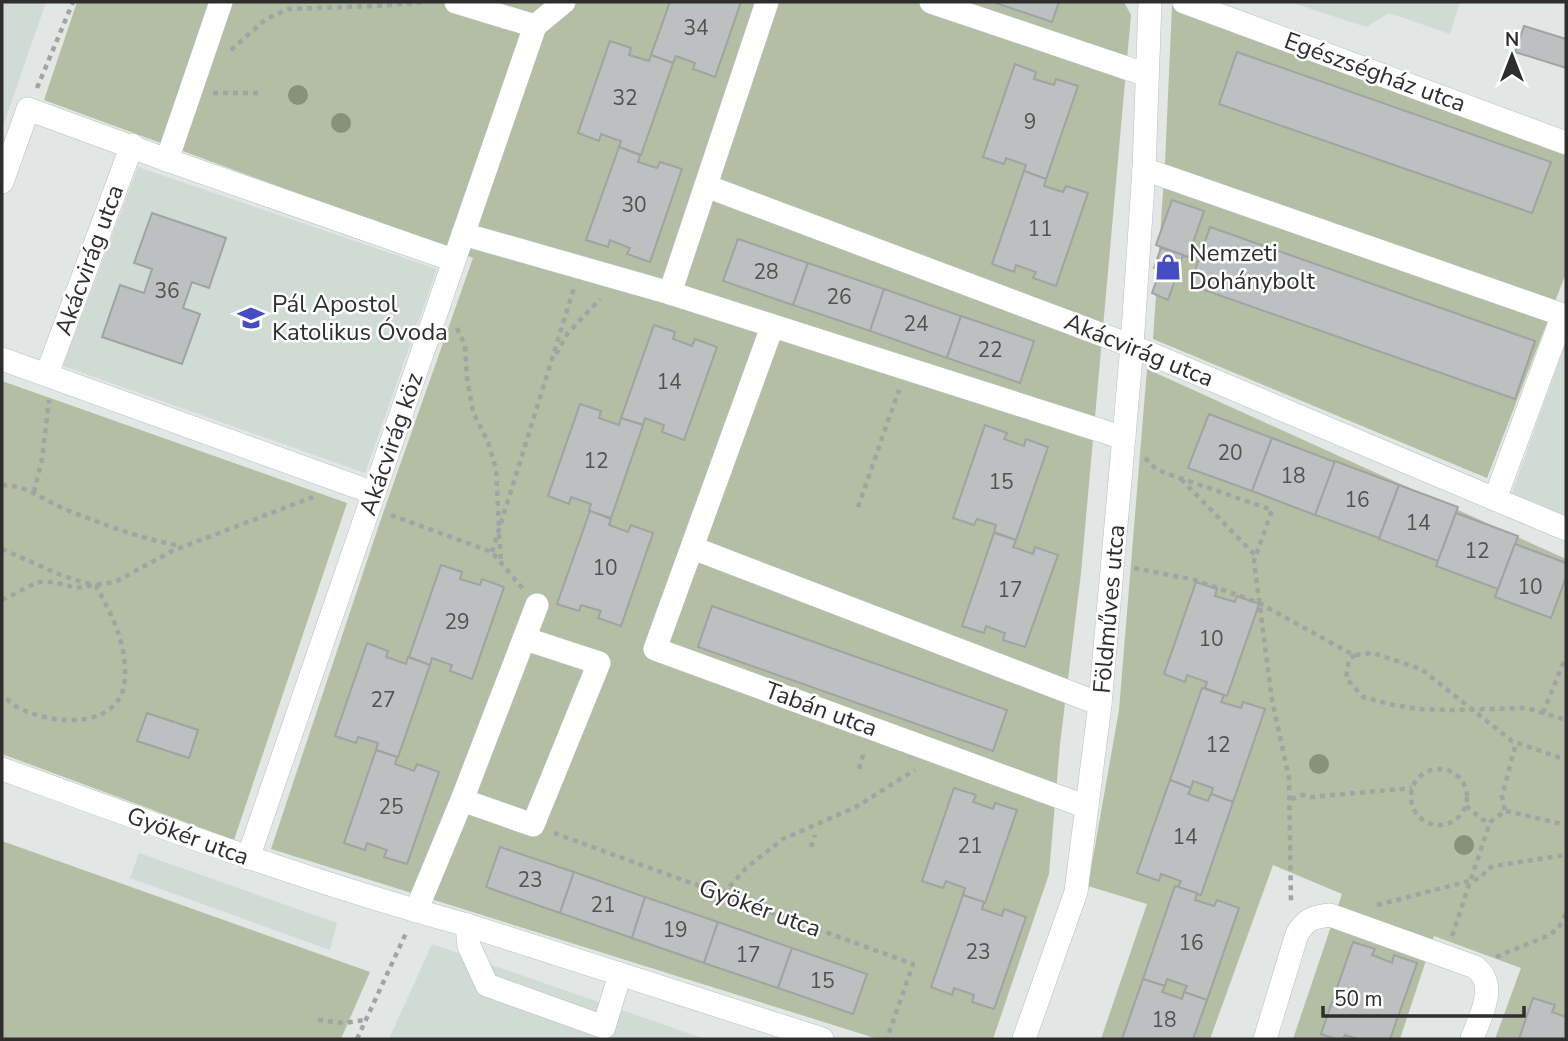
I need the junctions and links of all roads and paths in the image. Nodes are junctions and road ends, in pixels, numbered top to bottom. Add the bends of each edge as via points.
1 (73, 2) edge
2 (221, 2) edge
3 (426, 2) edge
4 (456, 2) edge
5 (564, 2) edge
6 (767, 2) edge
7 (931, 2) edge
8 (1150, 2) edge
9 (1184, 2) edge
10 (535, 26) junction
11 (222, 59) dead end
12 (1147, 75) junction
13 (28, 109) junction
14 (1566, 143) edge
15 (132, 145) junction
16 (167, 160) junction
17 (1144, 169) junction
18 (2, 182) edge
19 (706, 186) junction
20 (463, 234) junction
21 (453, 260) junction
22 (627, 281) junction
23 (670, 293) junction
24 (442, 296) junction
25 (571, 297) dead end
26 (772, 327) junction
27 (1132, 346) junction
28 (2, 359) edge
29 (550, 364) junction
30 (906, 370) junction
31 (50, 375) junction
32 (1124, 438) junction
33 (1179, 478) junction
34 (350, 483) junction
35 (2, 485) edge
36 (34, 492) junction
37 (1495, 499) junction
38 (372, 500) junction
39 (859, 508) dead end
40 (1566, 529) edge
41 (499, 530) junction
42 (184, 547) junction
43 (693, 548) junction
44 (2, 549) edge
45 (492, 552) junction
46 (1256, 556) junction
47 (501, 562) junction
48 (1113, 565) junction
49 (96, 586) junction
50 (2, 600) edge
51 (1259, 603) junction
52 (537, 606) joint
53 (526, 639) junction
54 (1355, 654) junction
55 (1566, 656) edge
56 (2, 695) edge
57 (1100, 704) junction
58 (1473, 710) junction
59 (1543, 713) junction
60 (1566, 720) edge
61 (1516, 743) junction
62 (867, 744) dead end
63 (943, 754) junction
64 (1566, 760) edge
65 (2, 769) edge
66 (859, 769) dead end
67 (1412, 788) junction
68 (1291, 799) junction
69 (462, 800) junction
70 (1466, 806) junction
71 (1087, 807) junction
72 (1506, 811) junction
73 (1490, 822) junction
74 (533, 825) junction
75 (1566, 825) edge
76 (815, 835) dead end
77 (811, 847) dead end
78 (1566, 855) edge
79 (248, 858) junction
80 (1290, 864) dead end
81 (1473, 879) junction
82 (723, 894) junction
83 (1370, 907) dead end
84 (416, 911) junction
85 (1566, 913) edge
86 (467, 925) junction
87 (1454, 929) dead end
88 (1475, 967) junction
89 (620, 974) junction
90 (318, 1020) dead end
91 (365, 1020) junction
92 (357, 1039) edge
93 (822, 1039) edge
94 (887, 1039) edge
95 (1024, 1039) edge
96 (1265, 1039) edge
97 (1472, 1039) edge

1 - 13 path
2 - 16 street
3 - 11 path via 288,9 266,19
4 - 10 street
5 - 10 street
6 - 19 street
7 - 12 street
8 - 12 street, Földműves utca
9 - 14 street, Egészségház utca
10 - 20 street, Akácvirág köz
12 - 17 street, Földműves utca
13 - 15 street
13 - 18 street
15 - 16 street
15 - 31 street, Akácvirág utca
16 - 21 street
17 - 27 street, Földműves utca
17 - 37 street via 1563,315
19 - 23 street
19 - 27 street, Akácvirág utca
20 - 21 street, Akácvirág köz
20 - 22 street
21 - 24 street, Akácvirág köz
22 - 23 street
22 - 29 path via 595,302 568,333
23 - 26 street
24 - 38 street, Akácvirág köz
24 - 41 path via 465,346 471,403 496,469
25 - 29 path
26 - 30 street
26 - 43 street, Tabán utca
27 - 32 street, Földműves utca
27 - 37 street, Akácvirág utca
28 - 31 street
29 - 41 path
30 - 32 street
30 - 39 path
31 - 34 street
31 - 36 path
32 - 33 path via 1157,470
32 - 48 street, Földműves utca
33 - 46 path
33 - 46 path via 1272,510
34 - 38 street
34 - 42 path
35 - 36 path
36 - 42 path via 115,529
37 - 40 street, Akácvirág utca
38 - 45 path
38 - 79 street, Akácvirág köz
41 - 45 path
41 - 47 path
42 - 49 path via 115,582
43 - 57 street
43 - 63 street, Tabán utca via 655,649
44 - 49 path
45 - 47 path
46 - 51 path
47 - 52 path
48 - 51 path via 1176,574
48 - 57 street, Földműves utca
49 - 50 path via 38,582
49 - 56 path via 117,629 125,680 120,698 107,711 72,722 18,708
51 - 54 path
51 - 68 path
52 - 53 street
53 - 69 street
53 - 74 street via 599,663
54 - 58 path via 1373,653 1421,669
54 - 58 path via 1349,659 1346,678 1363,697 1419,709
55 - 59 path
57 - 71 street, Földműves utca
58 - 59 path via 1527,708
58 - 61 path
59 - 60 path
61 - 64 path
61 - 72 path via 1502,796
62 - 66 path
63 - 71 street, Tabán utca
63 - 82 path via 854,808 783,839 746,868
65 - 79 street, Gyökér utca
67 - 68 path
67 - 70 path via 1415,811 1431,824 1452,822
67 - 70 path via 1425,772 1448,769 1465,784
68 - 80 path
69 - 74 street
69 - 84 street
70 - 73 path
71 - 95 street, Földműves utca via 1076,892
72 - 73 path
72 - 75 path
73 - 81 path
74 - 82 path, Gyökér utca
76 - 77 path
78 - 81 path via 1494,866
79 - 84 street, Gyökér utca
81 - 83 path
81 - 87 path
82 - 94 path, Gyökér utca via 913,964
84 - 86 street, Gyökér utca
84 - 91 path
85 - 88 path via 1558,929 1548,936
86 - 89 street, Gyökér utca
86 - 89 street via 469,946 487,985 604,1027
88 - 96 street via 1347,920 1330,915 1312,917 1297,934
88 - 97 street via 1483,972 1488,988
89 - 93 street, Gyökér utca
90 - 91 path
91 - 92 path

